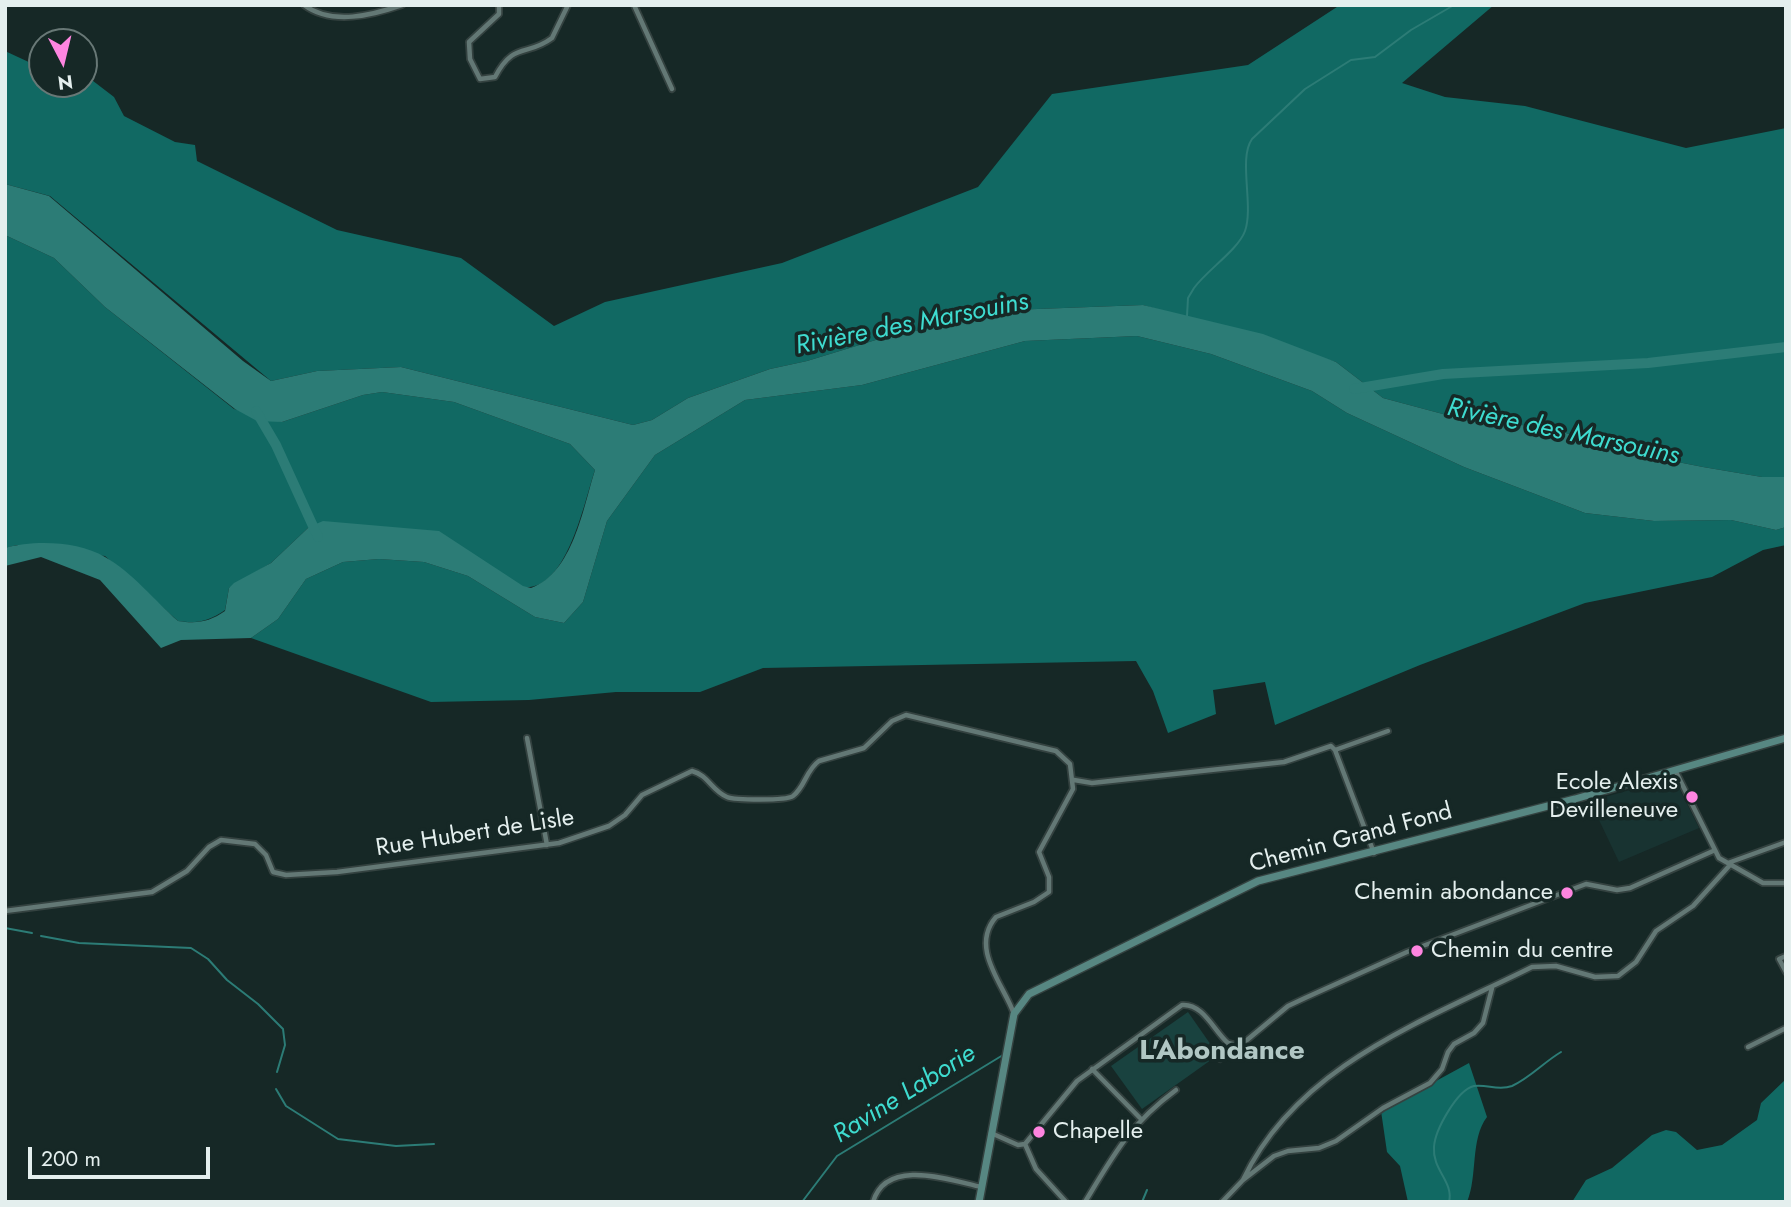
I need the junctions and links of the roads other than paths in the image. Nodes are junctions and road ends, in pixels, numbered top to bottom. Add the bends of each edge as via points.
1 (304, 5) edge
2 (402, 5) edge
3 (499, 5) edge
4 (568, 5) edge
5 (634, 5) edge
6 (672, 89) dead end
7 (1388, 732) dead end
8 (527, 738) dead end
9 (1786, 738) edge
10 (1335, 750) junction
11 (1676, 772) junction
12 (1074, 780) junction
13 (1786, 842) edge
14 (547, 845) junction
15 (1713, 851) junction
16 (1374, 853) junction
17 (1729, 864) junction
18 (1786, 883) edge
19 (5, 911) edge
20 (1786, 956) edge
21 (1786, 972) edge
22 (1492, 987) junction
23 (1014, 1014) junction
24 (1786, 1028) edge
25 (1230, 1044) junction
26 (1748, 1047) dead end
27 (1220, 1059) dead end
28 (1092, 1069) junction
29 (1177, 1090) dead end
30 (1140, 1118) junction
31 (991, 1133) junction
32 (1025, 1144) junction
33 (1243, 1180) junction
34 (981, 1187) junction
35 (873, 1202) edge
36 (979, 1202) edge
37 (1066, 1202) edge
38 (1085, 1202) edge
39 (1222, 1202) edge

1 - 2 street via 335,17 384,12
3 - 4 street via 499,14 469,42 480,79 495,77 516,51 552,38
5 - 6 street
7 - 10 street
8 - 14 street
9 - 11 street, Chemin Grand Fond
10 - 12 street via 1331,746 1277,763 1092,783
10 - 16 street
11 - 15 street
11 - 16 street, Chemin Grand Fond
12 - 14 street, Rue Hubert de Lisle via 1070,764 1056,751 906,715 891,721 864,748 813,765 789,798 729,799 705,776 692,771 642,795 609,826
12 - 23 street via 1040,849 1049,892 1003,912 988,928 987,957
13 - 17 street
14 - 19 street, Rue Hubert de Lisle via 286,875 273,872 255,844 221,840 209,846 187,872 152,892
15 - 17 street
15 - 25 street via 1630,888 1586,884 1407,952 1296,1002 1247,1040
16 - 23 street, Chemin Grand Fond via 1258,881 1029,994
17 - 18 street via 1763,883
17 - 22 street via 1693,906 1656,931 1636,962 1618,976 1595,977 1546,965
20 - 21 street via 1779,959
22 - 33 street via 1354,1058 1325,1079 1267,1136
22 - 33 street via 1483,1023 1454,1044 1430,1083 1336,1141 1274,1156
23 - 31 street
24 - 26 street
25 - 27 street
25 - 28 street via 1199,1010 1182,1005
28 - 30 street
28 - 32 street
29 - 30 street
30 - 38 street via 1121,1140
31 - 32 street
31 - 34 street
32 - 37 street via 1036,1169
33 - 39 street
34 - 35 street via 918,1174 880,1188
34 - 36 street

